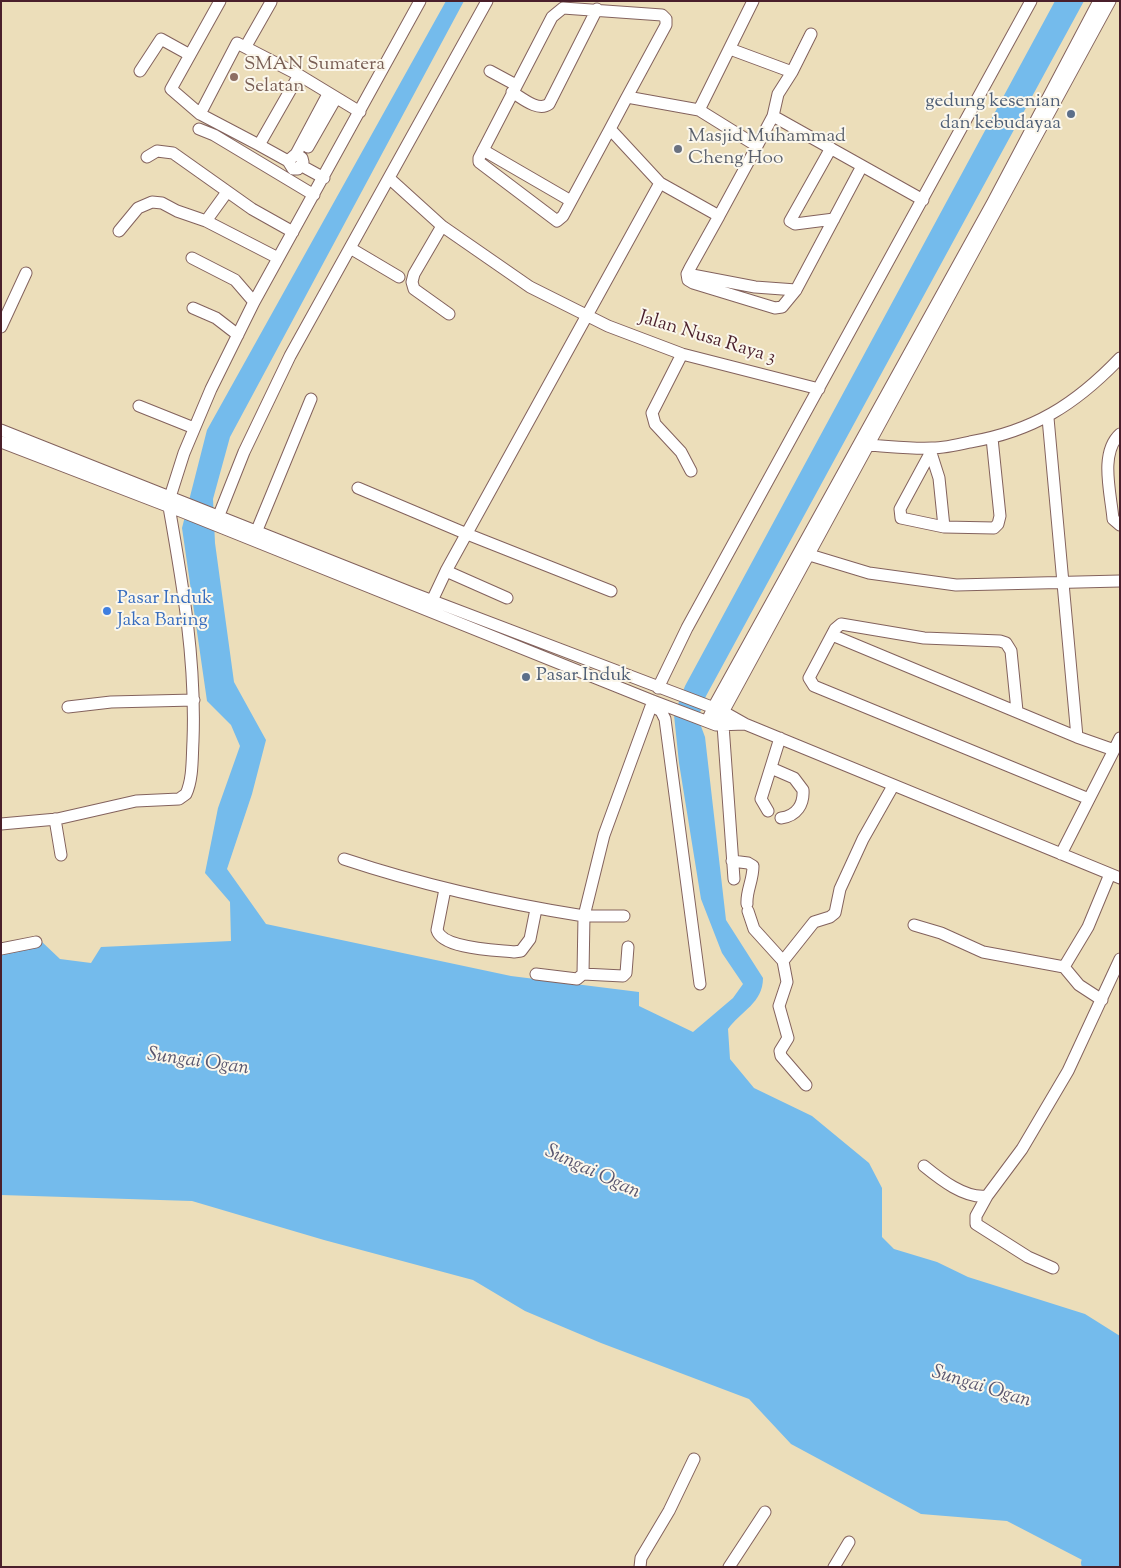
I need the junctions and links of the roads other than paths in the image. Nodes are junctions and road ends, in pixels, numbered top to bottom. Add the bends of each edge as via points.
1 (220, 1) edge
2 (420, 1) edge
3 (487, 1) edge
4 (753, 1) edge
5 (1031, 1) edge
6 (1099, 1) edge
7 (1110, 1) edge
8 (1115, 1) edge
9 (271, 2) edge
10 (1120, 7) edge
11 (597, 9) junction
12 (811, 34) dead end
13 (246, 46) junction
14 (730, 49) junction
15 (190, 55) junction
16 (140, 71) dead end
17 (490, 72) dead end
18 (792, 72) junction
19 (300, 75) junction
20 (514, 89) junction
21 (332, 96) junction
22 (627, 97) junction
23 (699, 110) junction
24 (360, 112) junction
25 (200, 114) junction
26 (773, 116) junction
27 (199, 129) dead end
28 (610, 129) junction
29 (1034, 134) junction
30 (259, 145) junction
31 (757, 146) junction
32 (831, 148) junction
33 (483, 150) junction
34 (147, 157) dead end
35 (297, 160) junction
36 (862, 166) junction
37 (324, 178) junction
38 (389, 178) junction
39 (660, 183) junction
40 (227, 192) junction
41 (314, 196) junction
42 (923, 200) junction
43 (571, 201) junction
44 (719, 216) junction
45 (834, 219) junction
46 (206, 221) junction
47 (442, 226) junction
48 (119, 232) dead end
49 (292, 232) junction
50 (350, 248) junction
51 (192, 258) dead end
52 (278, 258) junction
53 (26, 273) dead end
54 (687, 274) junction
55 (399, 277) dead end
56 (796, 290) junction
57 (254, 302) junction
58 (193, 308) dead end
59 (449, 314) dead end
60 (587, 315) junction
61 (1, 327) edge
62 (238, 335) junction
63 (682, 354) junction
64 (1120, 358) edge
65 (819, 389) junction
66 (311, 399) dead end
67 (139, 406) dead end
68 (1048, 418) junction
69 (194, 428) junction
70 (1, 430) edge
71 (1120, 434) edge
72 (992, 438) junction
73 (1, 442) edge
74 (863, 444) junction
75 (932, 451) junction
76 (691, 471) dead end
77 (358, 488) dead end
78 (170, 502) junction
79 (217, 518) junction
80 (1120, 525) edge
81 (944, 527) junction
82 (257, 530) junction
83 (466, 534) junction
84 (804, 554) junction
85 (446, 571) junction
86 (1120, 581) edge
87 (1062, 582) junction
88 (610, 591) dead end
89 (507, 598) dead end
90 (429, 606) junction
91 (832, 635) junction
92 (658, 688) junction
93 (194, 700) junction
94 (652, 704) junction
95 (68, 707) dead end
96 (713, 708) junction
97 (1017, 711) junction
98 (712, 722) junction
99 (745, 724) junction
100 (1077, 737) junction
101 (780, 738) junction
102 (1120, 738) edge
103 (1114, 750) junction
104 (771, 768) junction
105 (893, 786) junction
106 (1089, 799) junction
107 (768, 811) dead end
108 (781, 818) dead end
109 (55, 819) junction
110 (1, 824) edge
111 (1061, 854) junction
112 (61, 855) dead end
113 (344, 859) dead end
114 (732, 861) junction
115 (1115, 876) edge
116 (734, 879) dead end
117 (444, 889) junction
118 (536, 908) junction
119 (584, 916) junction
120 (624, 916) dead end
121 (914, 925) dead end
122 (36, 942) dead end
123 (628, 947) dead end
124 (1, 949) edge
125 (1120, 959) edge
126 (783, 961) junction
127 (1064, 967) junction
128 (536, 974) dead end
129 (583, 974) junction
130 (700, 984) dead end
131 (1102, 1000) junction
132 (806, 1085) dead end
133 (924, 1166) dead end
134 (987, 1196) junction
135 (1053, 1268) dead end
136 (694, 1459) dead end
137 (765, 1512) dead end
138 (849, 1542) dead end
139 (640, 1567) edge
140 (729, 1567) edge
141 (834, 1567) edge

1 - 15 street
2 - 24 street
3 - 38 street
4 - 14 street
5 - 42 street
6 - 29 street
7 - 29 street
8 - 10 street
9 - 13 street
11 - 20 street via 559,10 552,17
11 - 20 street via 549,104 537,106
11 - 22 street via 662,15 666,19 666,25
12 - 18 street
13 - 19 street
13 - 25 street via 238,43 233,46
14 - 18 street
14 - 23 street
15 - 16 street via 161,39
15 - 25 street via 171,89
17 - 20 street
18 - 26 street via 778,94
19 - 21 street
19 - 30 street
20 - 33 street
21 - 24 street
21 - 35 street
22 - 23 street
22 - 28 street
23 - 31 street
24 - 37 street
25 - 30 street
26 - 31 street
26 - 32 street
27 - 41 street
28 - 39 street
28 - 43 street
29 - 74 street
30 - 35 street
31 - 44 street
32 - 36 street
32 - 45 street via 790,221 794,224
33 - 43 street
33 - 43 street via 479,158 481,164 556,221 564,216
34 - 40 street via 157,151 173,153
35 - 37 street
36 - 42 street
36 - 45 street
37 - 41 street
38 - 47 street, Jalan Nusa Raya 3
38 - 50 street
39 - 44 street
39 - 60 street
40 - 46 street
40 - 49 street
41 - 49 street
42 - 65 street
44 - 54 street
45 - 56 street
46 - 48 street via 152,202 138,208
46 - 52 street
47 - 59 street via 412,282 414,289
47 - 60 street, Jalan Nusa Raya 3 via 530,287
49 - 52 street
50 - 55 street
50 - 79 street via 290,356
51 - 57 street via 235,280
52 - 57 street
53 - 61 street
54 - 56 street via 755,287
54 - 56 street via 693,283 775,308 785,305
57 - 62 street
58 - 62 street via 216,318
60 - 63 street, Jalan Nusa Raya 3
60 - 83 street
62 - 69 street
63 - 65 street, Jalan Nusa Raya 3
63 - 76 street via 652,413 655,424 681,452
64 - 68 street via 1089,388
65 - 92 street via 687,628
66 - 82 street
67 - 69 street
68 - 72 street
68 - 87 street
69 - 78 street
70 - 78 street
71 - 80 street via 1111,444 1108,467 1113,519
72 - 75 street
72 - 81 street via 1000,516 998,524 991,528
73 - 78 street
74 - 75 street
74 - 84 street
75 - 81 street via 939,478
75 - 81 street via 899,514 903,520
77 - 83 street
78 - 79 street
78 - 93 street via 186,604
79 - 82 street
79 - 90 street
82 - 90 street
83 - 85 street
83 - 88 street
84 - 87 street via 869,573 956,585
84 - 96 street
85 - 89 street
85 - 90 street
86 - 87 street
87 - 100 street
90 - 92 street
90 - 94 street
91 - 97 street
91 - 97 street via 838,626 844,624 924,638 1003,641 1011,651
91 - 106 street via 810,676 814,686
92 - 96 street
93 - 95 street via 110,702
93 - 109 street via 189,784 184,797 114,805
94 - 98 street
94 - 119 street via 604,835
94 - 130 street via 665,719
96 - 98 street
96 - 99 street
97 - 100 street
98 - 99 street
98 - 114 street
99 - 101 street
100 - 103 street
101 - 104 street
101 - 105 street
102 - 103 street
103 - 106 street
104 - 107 street via 761,799
104 - 108 street via 794,778 804,790 802,804 791,815
105 - 111 street
105 - 126 street via 840,889 835,913 814,922
106 - 111 street
109 - 110 street
109 - 112 street
111 - 115 street
113 - 117 street
114 - 116 street
114 - 126 street via 753,866 751,886 746,894 747,907 754,929
115 - 127 street
117 - 118 street
117 - 118 street via 437,930 441,938 452,943 521,951 530,939
118 - 119 street
119 - 120 street
119 - 129 street
121 - 127 street via 983,952
122 - 124 street
123 - 129 street via 623,976
125 - 131 street
126 - 132 street via 787,982 779,1006 788,1038 780,1051
127 - 131 street via 1075,981
128 - 129 street via 577,979
131 - 134 street via 1068,1071 1022,1149
133 - 134 street via 970,1194
134 - 135 street via 976,1216 976,1224 1028,1257
136 - 139 street via 669,1511 641,1558
137 - 140 street
138 - 141 street

